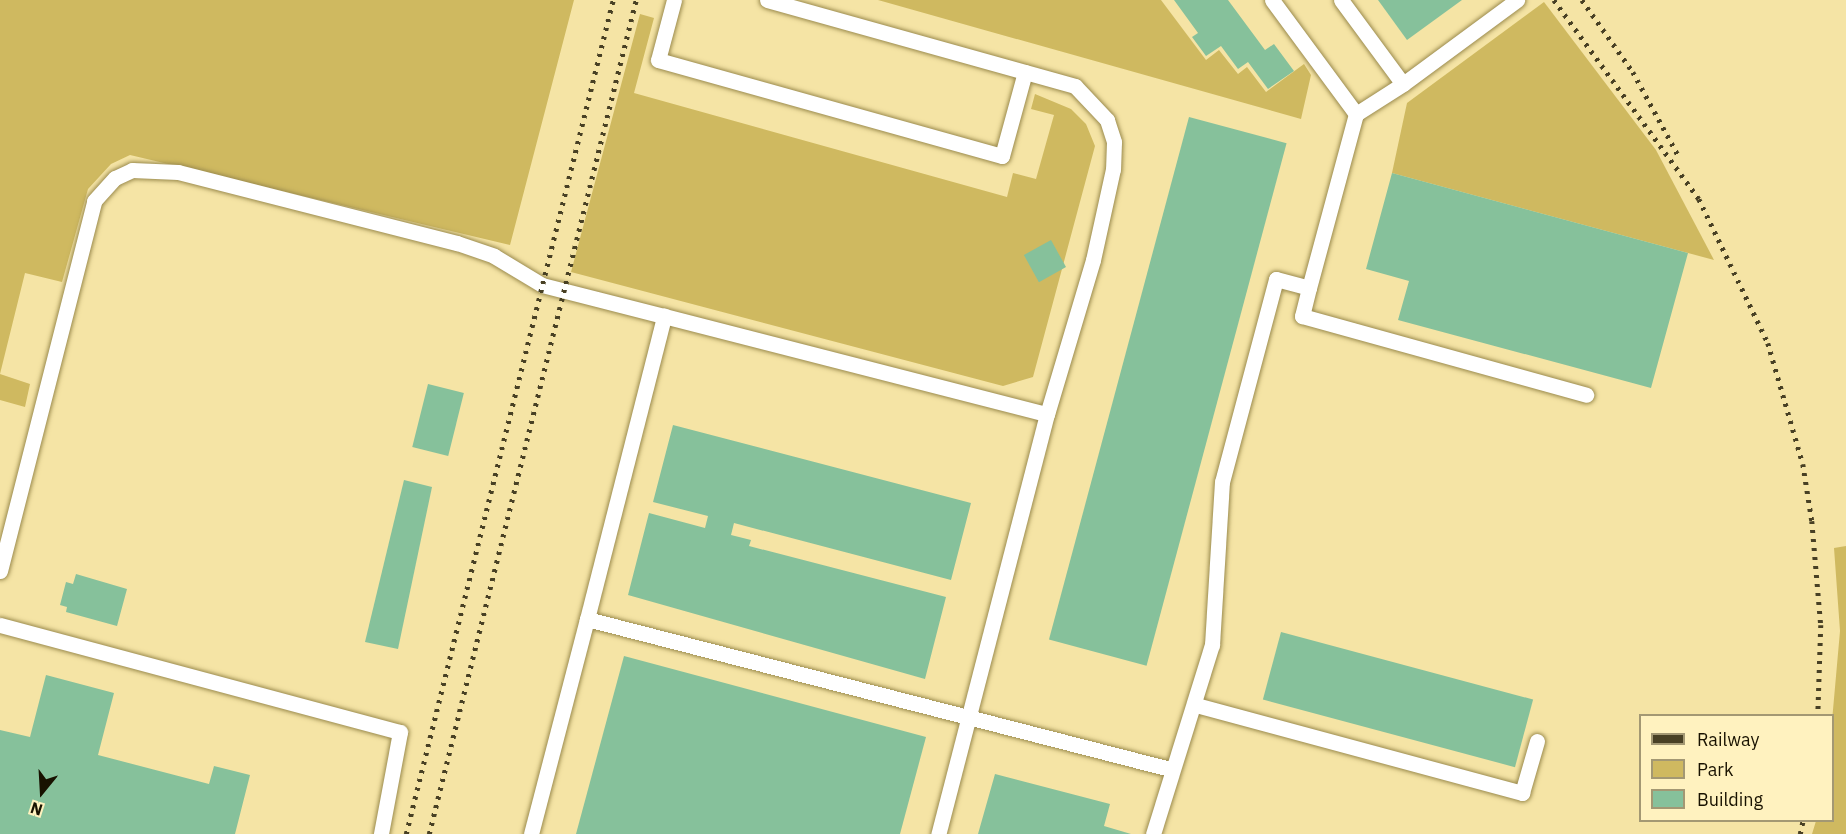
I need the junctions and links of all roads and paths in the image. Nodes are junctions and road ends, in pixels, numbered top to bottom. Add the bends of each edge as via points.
1 (674, 0) edge
2 (767, 0) edge
3 (1272, 0) edge
4 (1341, 0) edge
5 (1517, 0) edge
6 (1025, 72) junction
7 (1403, 84) junction
8 (1356, 114) junction
9 (1310, 288) junction
10 (664, 316) junction
11 (1586, 395) dead end
12 (1047, 414) junction
13 (0, 572) edge
14 (587, 619) junction
15 (0, 625) edge
16 (1196, 705) junction
17 (968, 716) junction
18 (1537, 741) dead end
19 (1170, 769) junction
20 (381, 834) edge
21 (531, 834) edge
22 (938, 834) edge
23 (1153, 834) edge

1 - 6 lane via 658,60 1002,156
2 - 6 lane
3 - 8 lane
4 - 7 lane
5 - 7 lane
6 - 12 lane via 1075,86 1107,120 1114,142 1113,169 1096,248
7 - 8 lane
8 - 9 lane
9 - 11 lane via 1302,316
9 - 16 lane via 1276,279 1222,482 1212,645
10 - 12 lane
10 - 13 lane via 542,285 510,264 457,243 178,172 132,170 102,189 92,209
10 - 14 lane
12 - 17 lane
14 - 17 lane
14 - 21 lane
15 - 20 lane via 400,732
16 - 18 lane via 1522,793
16 - 19 lane
17 - 19 lane
17 - 22 lane
19 - 23 lane

